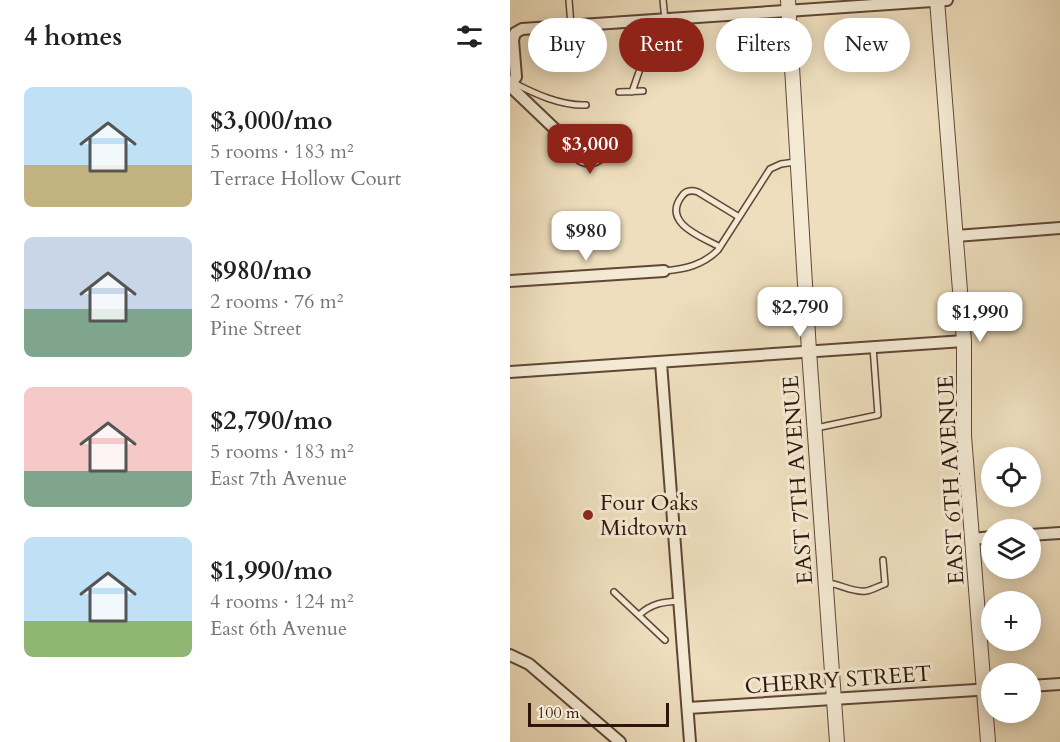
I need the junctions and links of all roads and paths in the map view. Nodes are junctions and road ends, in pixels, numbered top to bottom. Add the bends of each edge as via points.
1 (569, 0) edge
2 (663, 0) edge
3 (940, 0) edge
4 (788, 6) edge
5 (570, 18) edge
6 (665, 18) edge
7 (683, 18) edge
8 (528, 29) edge
9 (513, 31) edge
10 (639, 72) edge
11 (511, 84) edge
12 (643, 91) dead end
13 (619, 92) dead end
14 (632, 92) junction
15 (586, 105) dead end
16 (575, 142) dead end
17 (797, 162) junction
18 (739, 217) junction
19 (1060, 228) edge
20 (956, 236) junction
21 (720, 247) junction
22 (664, 271) joint
23 (510, 281) edge
24 (964, 341) junction
25 (873, 347) junction
26 (809, 351) junction
27 (661, 363) junction
28 (510, 372) edge
29 (815, 428) junction
30 (1060, 533) edge
31 (1041, 534) edge
32 (973, 538) junction
33 (981, 538) edge
34 (883, 560) dead end
35 (826, 582) junction
36 (614, 592) dead end
37 (680, 601) junction
38 (639, 615) junction
39 (665, 640) dead end
40 (510, 655) edge
41 (985, 663) edge
42 (1060, 684) edge
43 (1041, 685) edge
44 (981, 689) edge
45 (834, 699) junction
46 (688, 708) junction
47 (988, 723) edge
48 (620, 742) edge
49 (690, 742) edge
50 (837, 742) edge
51 (988, 742) edge

1 - 5 lane
2 - 6 lane
3 - 4 street
3 - 20 street, EAST 6TH AVENUE
4 - 7 street
4 - 17 street, EAST 7TH AVENUE
8 - 9 street
9 - 11 street via 516,77
10 - 14 lane
11 - 15 lane via 570,105
11 - 16 street via 558,132
12 - 14 lane
13 - 14 lane
17 - 18 lane via 770,169
17 - 26 street, EAST 7TH AVENUE
18 - 21 lane
18 - 21 lane via 692,190 679,199 676,211 682,225
19 - 20 street
20 - 24 street, EAST 6TH AVENUE
21 - 22 lane via 695,266
22 - 23 street
24 - 25 street
24 - 32 street, EAST 6TH AVENUE via 964,436
25 - 26 street
25 - 29 lane via 878,416
26 - 27 street
26 - 29 street, EAST 7TH AVENUE
27 - 28 street
27 - 37 street
29 - 35 street, EAST 7TH AVENUE
30 - 31 street
32 - 33 street
32 - 41 street, EAST 6TH AVENUE
34 - 35 lane via 885,584 867,591
35 - 45 street, EAST 7TH AVENUE
36 - 38 lane
37 - 38 lane via 649,606
37 - 46 street
38 - 39 lane
40 - 48 street via 529,664
42 - 43 street
44 - 45 street, CHERRY STREET
45 - 46 street, CHERRY STREET
45 - 50 street, EAST 7TH AVENUE
46 - 49 street
47 - 51 street, EAST 6TH AVENUE

